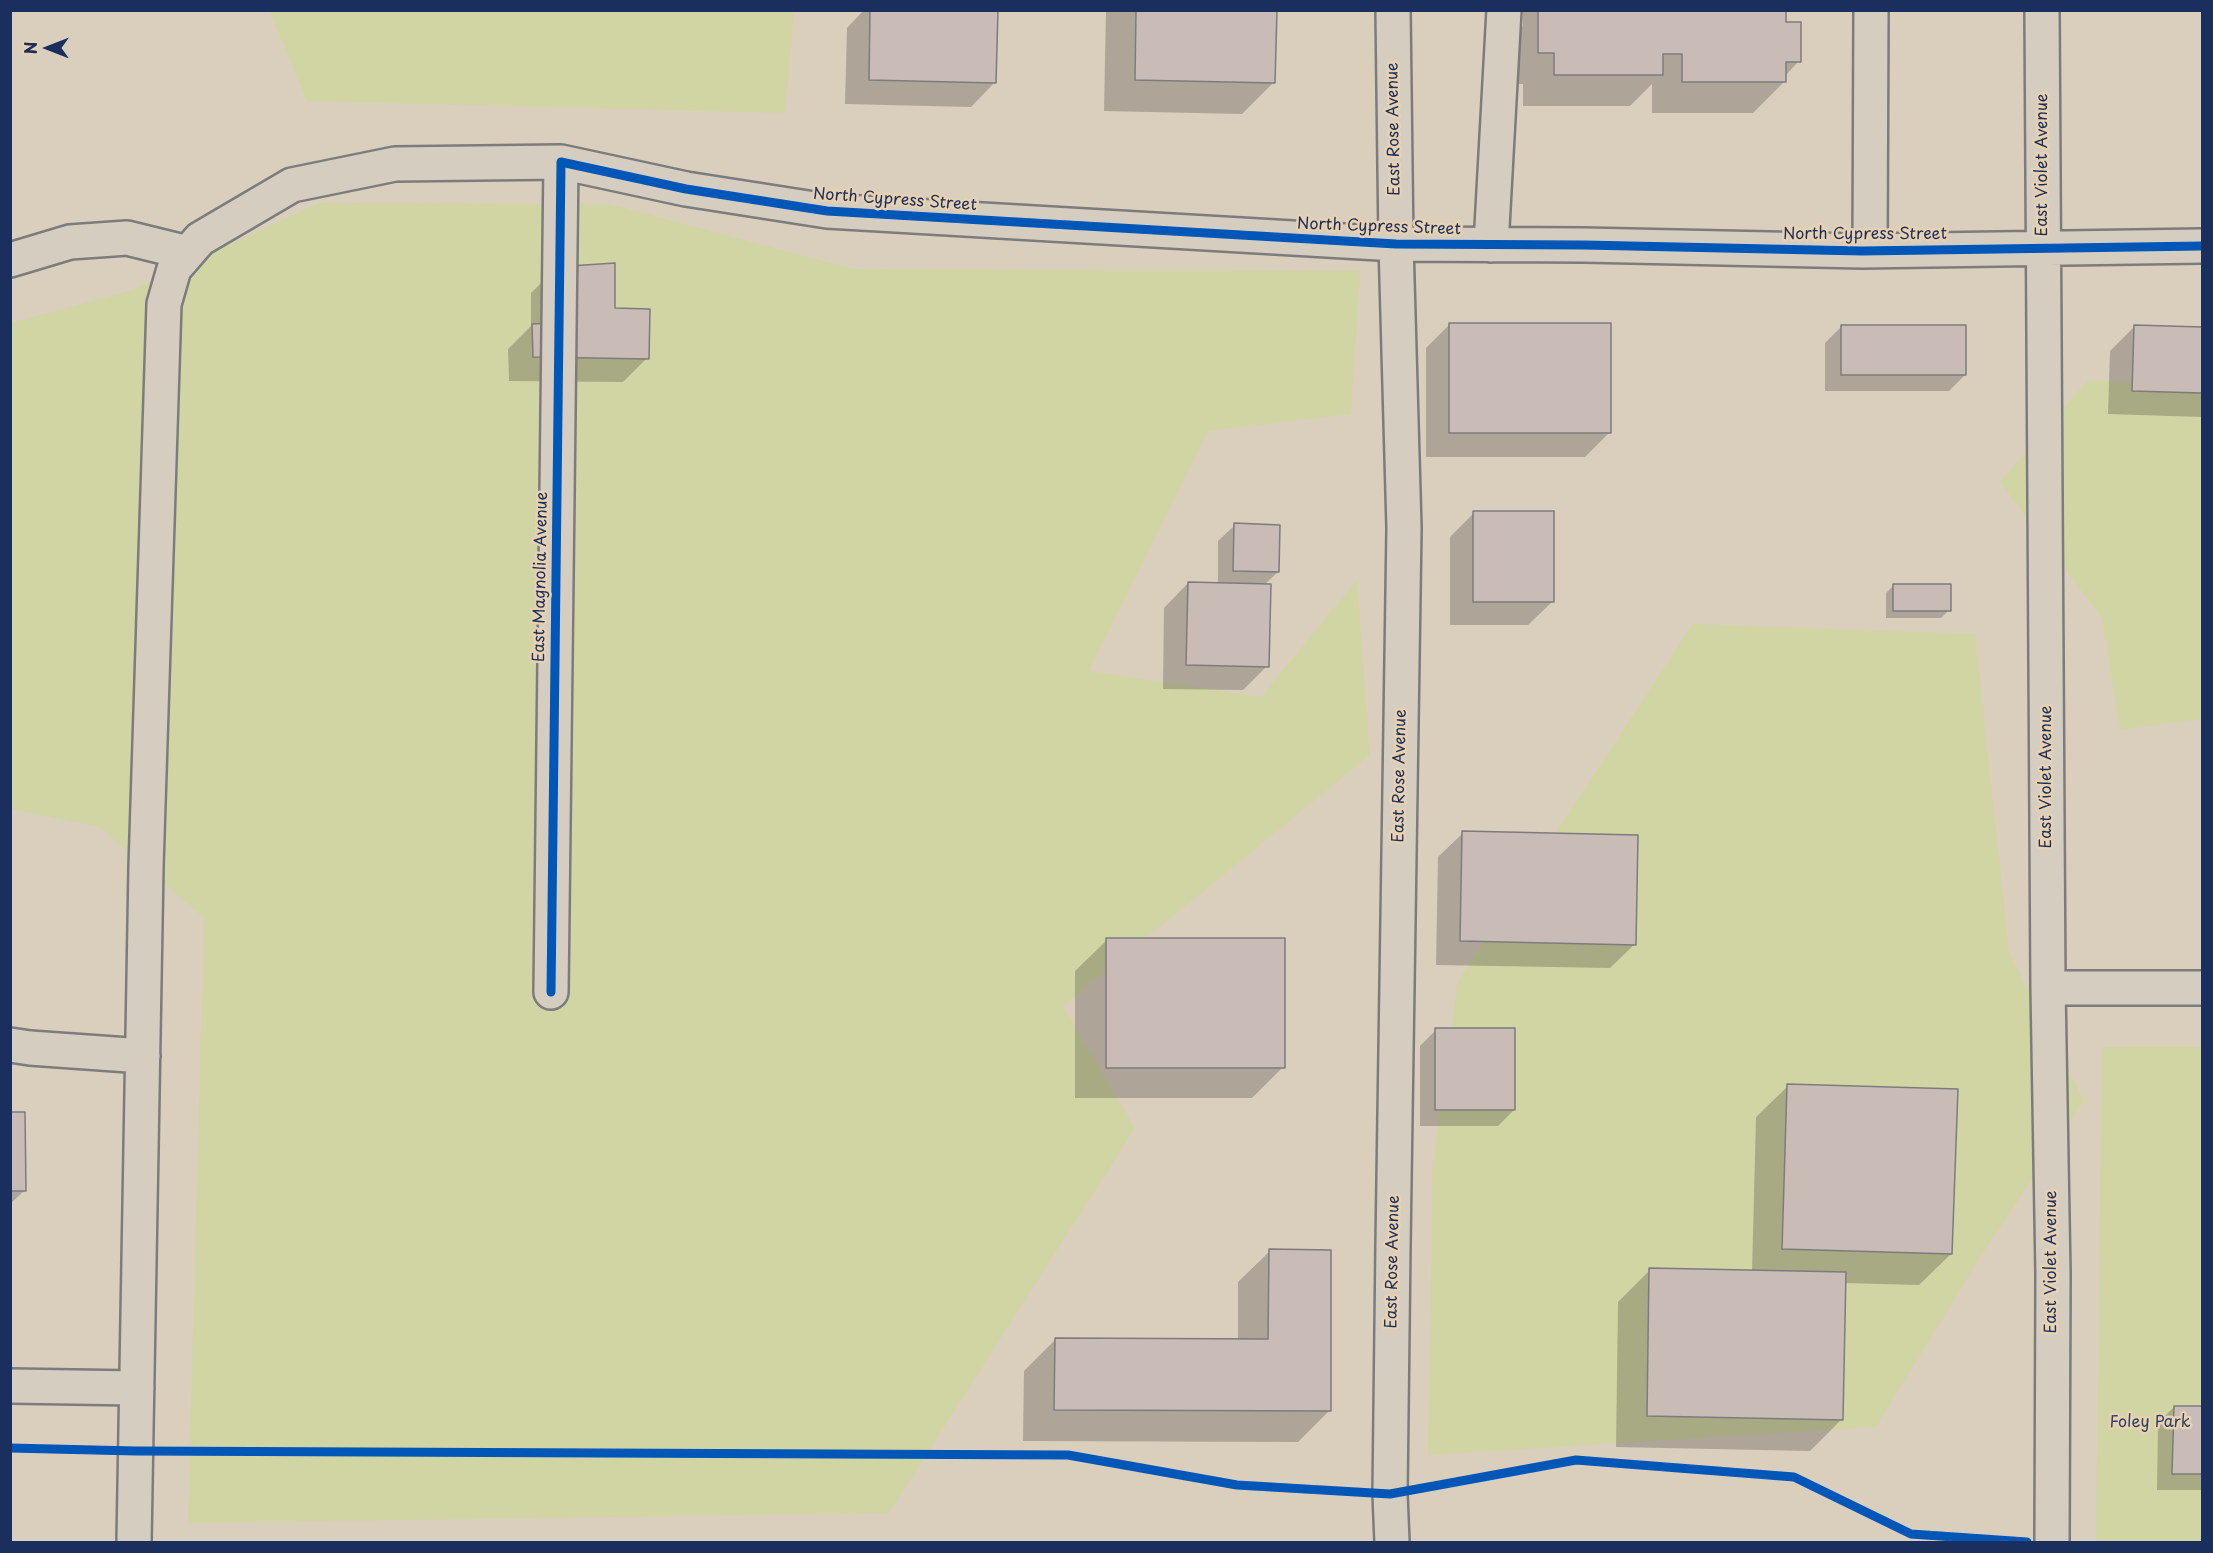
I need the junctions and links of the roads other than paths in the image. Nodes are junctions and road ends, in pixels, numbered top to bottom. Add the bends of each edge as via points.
1 (1393, 10) edge
2 (1504, 10) edge
3 (1871, 10) edge
4 (2042, 10) edge
5 (561, 162) junction
6 (1396, 244) junction
7 (1491, 245) junction
8 (2202, 246) edge
9 (2043, 248) junction
10 (1870, 251) junction
11 (188, 253) junction
12 (10, 260) edge
13 (2048, 988) junction
14 (2202, 988) edge
15 (551, 992) dead end
16 (10, 1045) edge
17 (142, 1056) junction
18 (10, 1386) edge
19 (138, 1388) junction
20 (134, 1542) edge
21 (1392, 1542) edge
22 (2052, 1542) edge

1 - 6 street, East Rose Avenue
2 - 7 street
3 - 10 street
4 - 9 street, East Violet Avenue
5 - 6 street, North Cypress Street via 686,189 827,211
5 - 11 street, North Cypress Street via 395,164 292,185 200,239
5 - 15 street, East Magnolia Avenue
6 - 7 street, North Cypress Street
6 - 21 street, East Rose Avenue via 1404,528
7 - 10 street, North Cypress Street
8 - 9 street, North Cypress Street
9 - 10 street, North Cypress Street
9 - 13 street, East Violet Avenue
11 - 12 street via 127,238 69,242
11 - 17 street, North Cypress Street via 174,268 164,304
13 - 14 street
13 - 22 street, East Violet Avenue
16 - 17 street
17 - 19 street, North Cypress Street
18 - 19 street
19 - 20 street, North Cypress Street

